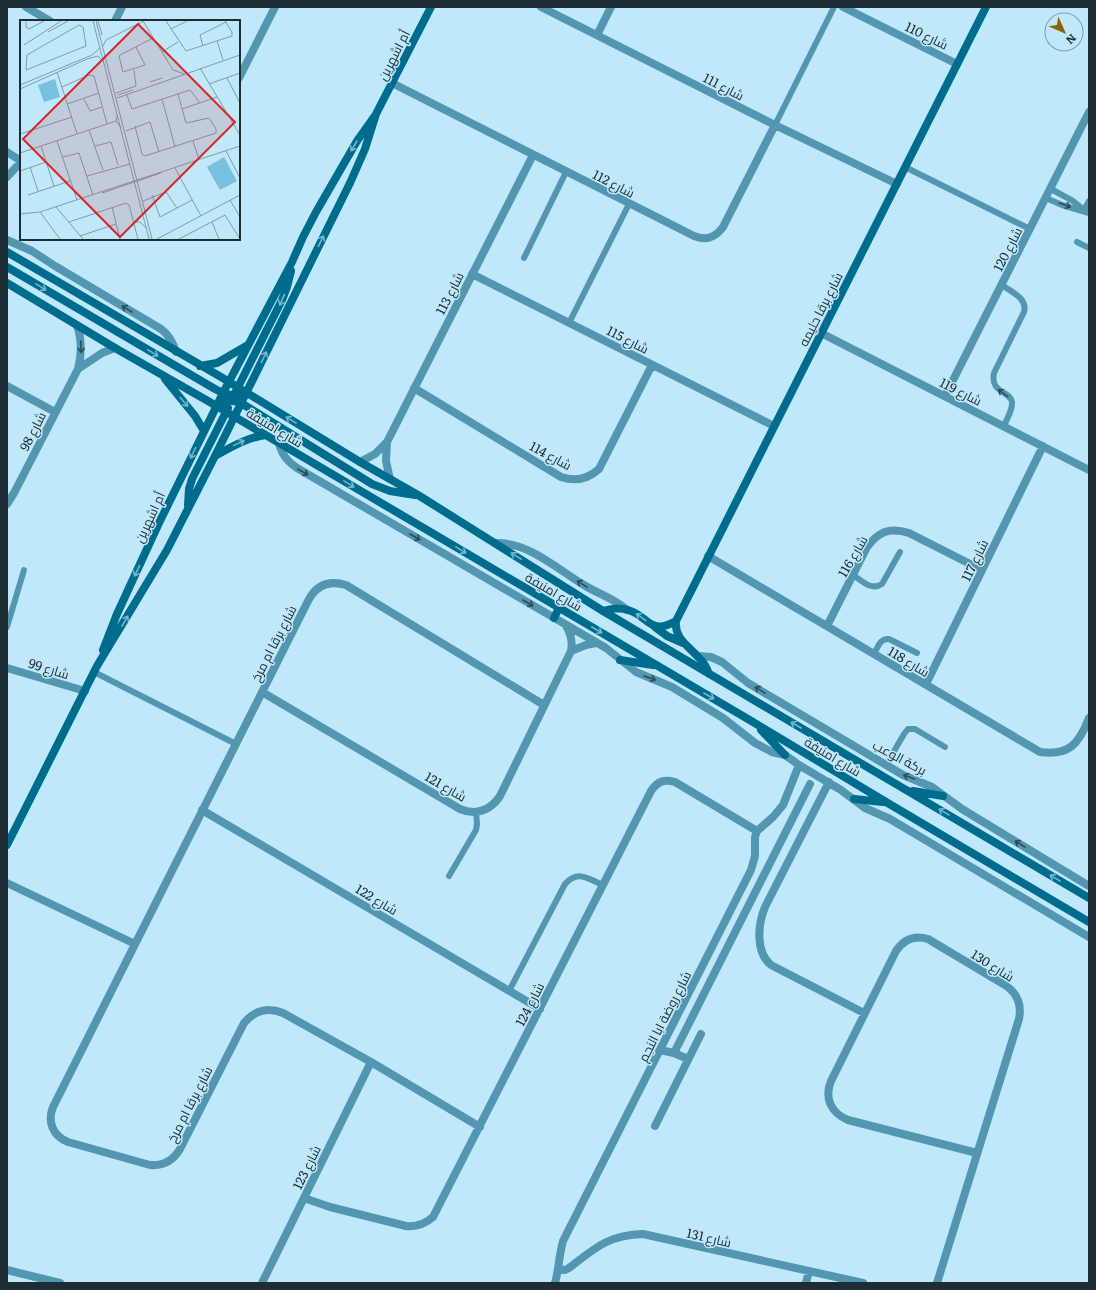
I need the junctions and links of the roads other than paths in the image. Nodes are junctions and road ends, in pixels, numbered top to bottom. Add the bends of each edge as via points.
1 (26, 7) edge
2 (122, 7) edge
3 (275, 7) edge
4 (431, 7) edge
5 (541, 7) edge
6 (612, 7) edge
7 (834, 7) edge
8 (843, 7) edge
9 (986, 7) edge
10 (48, 20) edge
11 (116, 20) edge
12 (597, 35) junction
13 (957, 64) junction
14 (240, 76) edge
15 (392, 83) junction
16 (1089, 112) edge
17 (376, 114) junction
18 (775, 125) junction
19 (8, 155) edge
20 (533, 155) junction
21 (20, 161) edge
22 (20, 163) edge
23 (905, 167) junction
24 (566, 172) junction
25 (7, 178) edge
26 (897, 184) junction
27 (1051, 188) junction
28 (1046, 198) junction
29 (1089, 201) edge
30 (629, 204) junction
31 (1087, 211) edge
32 (1030, 229) junction
33 (7, 240) edge
34 (1078, 242) dead end
35 (1089, 248) edge
36 (7, 252) edge
37 (524, 258) dead end
38 (292, 262) junction
39 (7, 267) edge
40 (472, 274) junction
41 (7, 283) edge
42 (1002, 285) junction
43 (569, 323) junction
44 (77, 325) junction
45 (821, 333) junction
46 (248, 345) junction
47 (115, 348) junction
48 (176, 352) junction
49 (652, 365) junction
50 (200, 366) junction
51 (78, 369) junction
52 (162, 375) junction
53 (229, 382) junction
54 (7, 386) edge
55 (237, 387) junction
56 (414, 388) junction
57 (246, 392) junction
58 (946, 396) junction
59 (232, 398) junction
60 (217, 406) junction
61 (55, 412) junction
62 (226, 412) junction
63 (234, 416) junction
64 (774, 426) junction
65 (1004, 426) junction
66 (204, 431) junction
67 (265, 435) junction
68 (387, 442) junction
69 (279, 443) junction
70 (1043, 446) junction
71 (215, 456) junction
72 (360, 462) junction
73 (1089, 470) edge
74 (390, 479) junction
75 (418, 495) junction
76 (7, 504) edge
77 (188, 508) junction
78 (495, 543) junction
79 (900, 552) dead end
80 (708, 556) junction
81 (24, 570) dead end
82 (982, 570) junction
83 (853, 575) junction
84 (559, 608) junction
85 (627, 610) junction
86 (603, 611) junction
87 (554, 618) junction
88 (676, 621) junction
89 (566, 626) junction
90 (654, 626) junction
91 (827, 626) junction
92 (7, 627) edge
93 (596, 643) junction
94 (684, 643) junction
95 (571, 651) junction
96 (917, 653) dead end
97 (874, 654) junction
98 (698, 656) junction
99 (620, 660) junction
100 (659, 666) junction
101 (7, 668) edge
102 (96, 669) junction
103 (710, 674) junction
104 (926, 684) junction
105 (85, 691) junction
106 (262, 692) junction
107 (544, 705) junction
108 (1089, 718) edge
109 (753, 722) junction
110 (236, 744) junction
111 (945, 747) dead end
112 (785, 755) junction
113 (799, 765) junction
114 (886, 765) junction
115 (829, 782) junction
116 (810, 784) dead end
117 (908, 791) junction
118 (944, 796) junction
119 (854, 799) junction
120 (886, 802) junction
121 (202, 810) junction
122 (476, 812) junction
123 (758, 831) junction
124 (7, 845) edge
125 (449, 876) dead end
126 (7, 883) edge
127 (603, 885) junction
128 (1089, 886) edge
129 (1089, 898) edge
130 (1089, 922) edge
131 (1089, 937) edge
132 (135, 944) junction
133 (509, 991) junction
134 (540, 1009) junction
135 (864, 1013) junction
136 (701, 1034) dead end
137 (660, 1050) junction
138 (674, 1053) junction
139 (688, 1059) junction
140 (371, 1062) junction
141 (655, 1126) dead end
142 (480, 1127) junction
143 (977, 1153) junction
144 (304, 1198) junction
145 (7, 1270) edge
146 (558, 1270) junction
147 (809, 1271) junction
148 (60, 1283) edge
149 (262, 1283) edge
150 (555, 1283) edge
151 (806, 1283) edge
152 (863, 1283) edge
153 (937, 1283) edge

1 - 10 street
2 - 11 street
3 - 14 street
4 - 15 street, أم اشهرين
5 - 12 street, شارع 111
6 - 12 street
7 - 18 lane
8 - 13 street, شارع 110
9 - 13 street, شارع برقا حليمه
12 - 18 street, شارع 111
13 - 23 street, شارع برقا حليمه
15 - 17 street, أم اشهرين
15 - 20 street, شارع 112
16 - 27 street, شارع 120
17 -> 38 street via 342,164 306,230
57 -> 17 street, شارع امنيفة via 358,166
18 - 26 street, شارع 111
18 - 30 street, شارع 112 via 723,226 712,237 703,239 694,236
19 - 21 street
20 - 24 street, شارع 112
20 - 40 street, شارع 113
22 - 25 street
23 - 26 street, شارع برقا حليمه
23 - 32 lane
24 - 30 street, شارع 112
24 - 37 lane
26 - 45 street, شارع برقا حليمه
27 - 28 street, شارع 120
27 - 31 lane
28 -> 31 lane
28 - 32 street, شارع 120
29 - 31 lane
30 - 43 lane
32 - 42 street, شارع 120
48 -> 33 street via 169,336 161,330 32,251
34 - 35 lane
36 - 48 street, شارع امنيفة
38 - 46 street
38 -> 55 street via 282,300
39 -> 59 street
40 - 43 street, شارع 115
40 - 56 street, شارع 113
41 - 44 street, شارع امنيفة
42 - 58 street, شارع 120
65 -> 42 lane via 1012,401 994,384 994,372 1025,306 1022,300
43 - 49 street, شارع 115
44 - 47 street, شارع امنيفة
44 -> 51 street, شارع 98 via 81,352
45 - 58 street, شارع 119
45 - 64 street, شارع برقا حليمه
46 - 50 street via 217,363
46 - 53 street
47 - 51 street, شارع 98 via 102,353
47 - 52 street, شارع امنيفة
48 - 50 street, شارع امنيفة
49 - 56 street, شارع 114 via 599,469 588,477 575,480 561,477
49 - 64 street, شارع 115
50 - 53 street, شارع امنيفة
51 - 61 street, شارع 98
52 - 60 street, شارع امنيفة
52 -> 66 street
53 - 55 street, شارع امنيفة
53 - 59 street, أم اشهرين
54 - 61 street
55 - 57 street, شارع امنيفة
55 - 59 street
56 - 68 street, شارع 113
57 - 59 street
72 -> 57 street, شارع امنيفة
58 - 65 street, شارع 119
59 - 60 street, أم اشهرين
59 - 62 street
59 - 63 street, أم اشهرين
59 - 75 street via 372,484 399,493
60 - 62 street, شارع امنيفة
60 - 66 street, أم اشهرين
61 - 76 street, شارع 98
62 - 63 street, شارع امنيفة
62 - 77 street via 192,479
63 - 67 street, شارع امنيفة
63 - 71 street, أم اشهرين
64 - 80 street, شارع برقا حليمه
65 - 70 street, شارع 119
66 -> 102 street, أم اشهرين via 117,614
67 - 69 street, شارع امنيفة
71 -> 67 street via 243,441
68 - 72 street, شارع 113 via 375,454
68 - 74 street, شارع 113 via 386,461
69 -> 84 street, شارع امنيفة
69 -> 87 street via 282,454 297,468
70 - 73 street, شارع 119
70 - 82 street, شارع 117
71 - 77 street, أم اشهرين
72 - 74 street, شارع امنيفة
74 - 75 street, شارع امنيفة
75 - 78 street, شارع امنيفة
102 -> 77 street, أم اشهرين via 167,550
85 -> 78 street via 614,599 584,586 527,550 510,544
86 -> 78 street, شارع امنيفة
79 - 83 lane via 878,587 869,586
80 - 88 street, شارع برقا حليمه
80 - 91 street, شارع 118
81 - 92 lane
82 - 83 street, شارع 116 via 909,533 890,530 873,539
82 - 104 street, شارع 117
83 - 91 street, شارع 116
84 - 87 street
84 -> 100 street, شارع امنيفة
85 - 86 street via 615,608
90 -> 85 street
86 - 103 street, شارع امنيفة
87 - 89 street
88 - 90 street via 663,627
88 - 94 street via 676,632
89 - 93 street
89 - 95 street via 572,640
90 - 94 street via 667,636
91 - 97 street, شارع 118
93 - 95 street
93 - 99 street
94 - 98 street
95 - 107 street, شارع 121
96 - 97 lane via 885,638
97 - 104 street, شارع 118
98 - 103 street
114 -> 98 street, بركة الوعب via 748,683 722,662 711,657
99 - 100 street
99 -> 112 street via 636,672 672,687 723,718 763,748
100 -> 109 street, شارع امنيفة
101 - 105 street, شارع 99
102 - 105 street, أم اشهرين
102 - 110 lane
117 -> 103 street, شارع امنيفة
104 - 108 street, شارع 118 via 1040,752 1052,754 1072,747 1080,738
105 - 124 street, أم اشهرين
106 - 107 street, شارع برقا ام مرخ via 311,595 320,586 333,583 346,585
106 - 110 street, شارع برقا ام مرخ
106 - 122 street, شارع 121 via 460,809
107 - 122 street, شارع 121 via 497,801 488,809
109 - 112 street
109 - 120 street, شارع امنيفة
110 - 121 street, شارع برقا ام مرخ
111 - 114 lane via 915,729 908,729
112 - 113 street
113 - 115 street
113 - 123 street via 783,805
118 -> 114 street, بركة الوعب via 932,787
115 - 119 street
115 - 135 street via 765,907 760,923 760,939 763,954 771,965
116 - 138 street
117 - 118 street
129 -> 117 street, شارع امنيفة
128 -> 118 street, بركة الوعب
119 - 120 street
119 - 131 street via 865,808 890,819
120 - 130 street, شارع امنيفة
121 - 132 street, شارع برقا ام مرخ
121 - 133 street, شارع 122
122 - 125 lane via 476,830
123 - 127 street, شارع 124 via 675,782 662,781 651,791
123 - 137 street, شارع روضة ابا النجم via 751,870
126 - 132 street
127 - 133 lane via 579,875 568,880
127 - 134 street, شارع 124
132 - 140 street, شارع برقا ام مرخ via 51,1112 54,1133 63,1140 150,1165 162,1165 173,1159 180,1150 244,1023 259,1011 283,1013
133 - 134 street, شارع 122
134 - 142 street, شارع 124
135 - 143 street, شارع 130 via 828,1087 828,1099 833,1110 848,1120
135 - 143 street, شارع 130 via 896,951 903,942 913,938 928,939 1014,992 1020,1008 1019,1019
136 - 139 street
137 - 138 street
137 - 146 street, شارع روضة ابا النجم via 563,1241
138 - 139 street
139 - 141 street
140 - 142 street, شارع برقا ام مرخ
140 - 144 street, شارع 123
142 - 144 street, شارع 124 via 438,1208 427,1222 420,1225 406,1226
143 - 153 street, شارع 130
144 - 149 street, شارع 123
145 - 148 street
146 - 147 street, شارع 131 via 569,1268 608,1241 643,1234
146 - 150 street, شارع روضة ابا النجم
147 - 151 street
147 - 152 street, شارع 131

